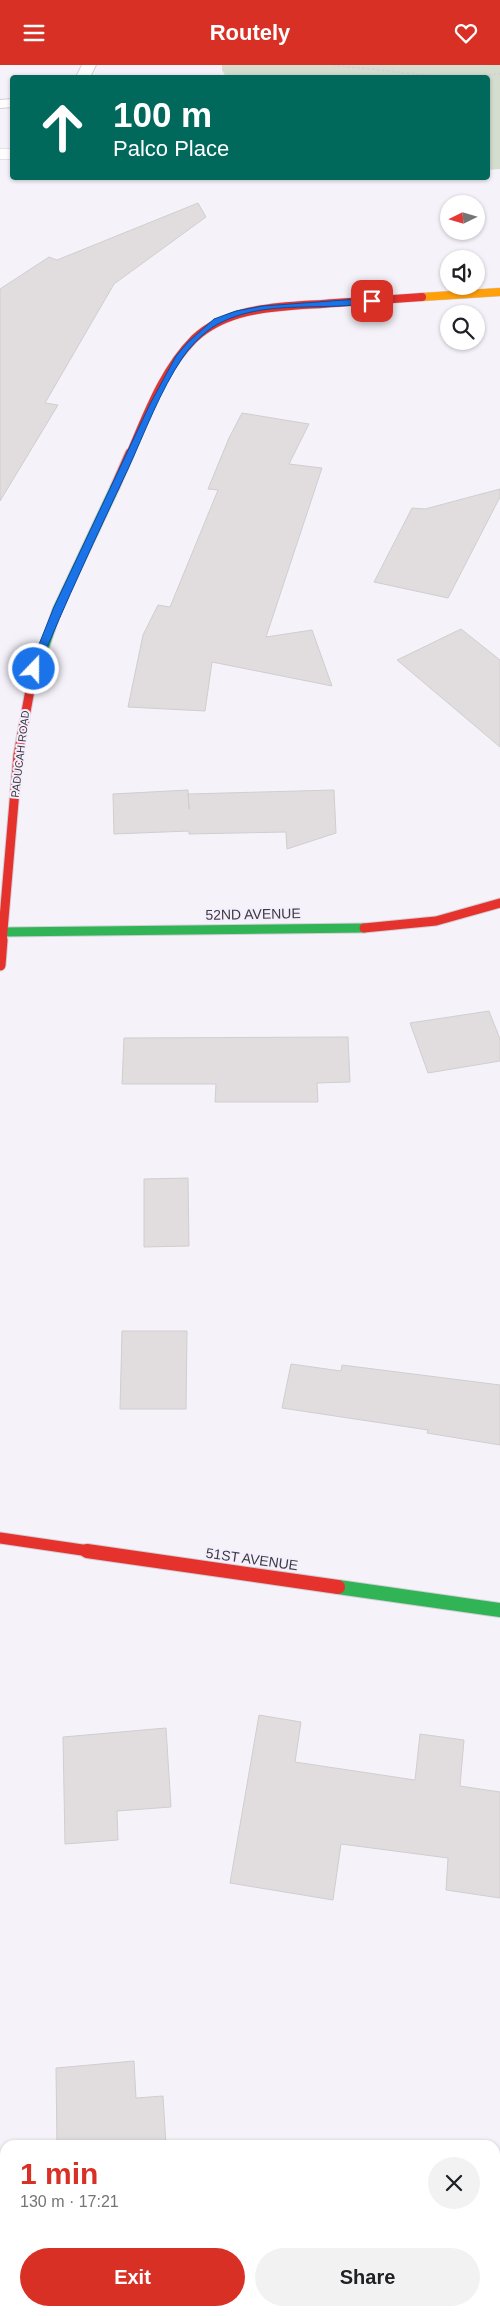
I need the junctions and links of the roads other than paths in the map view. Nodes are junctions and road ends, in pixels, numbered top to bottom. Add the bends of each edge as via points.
1 (500, 292) edge
2 (500, 903) edge
3 (3, 932) junction
4 (0, 965) edge
5 (0, 1538) edge
6 (500, 1609) edge

1 - 3 street, PADUCAH ROAD via 263,308 236,313 202,332 180,356 58,607 34,669 19,754
2 - 3 street, 52ND AVENUE via 436,921 365,927
3 - 4 street, PADUCAH ROAD
5 - 6 street, 51ST AVENUE

